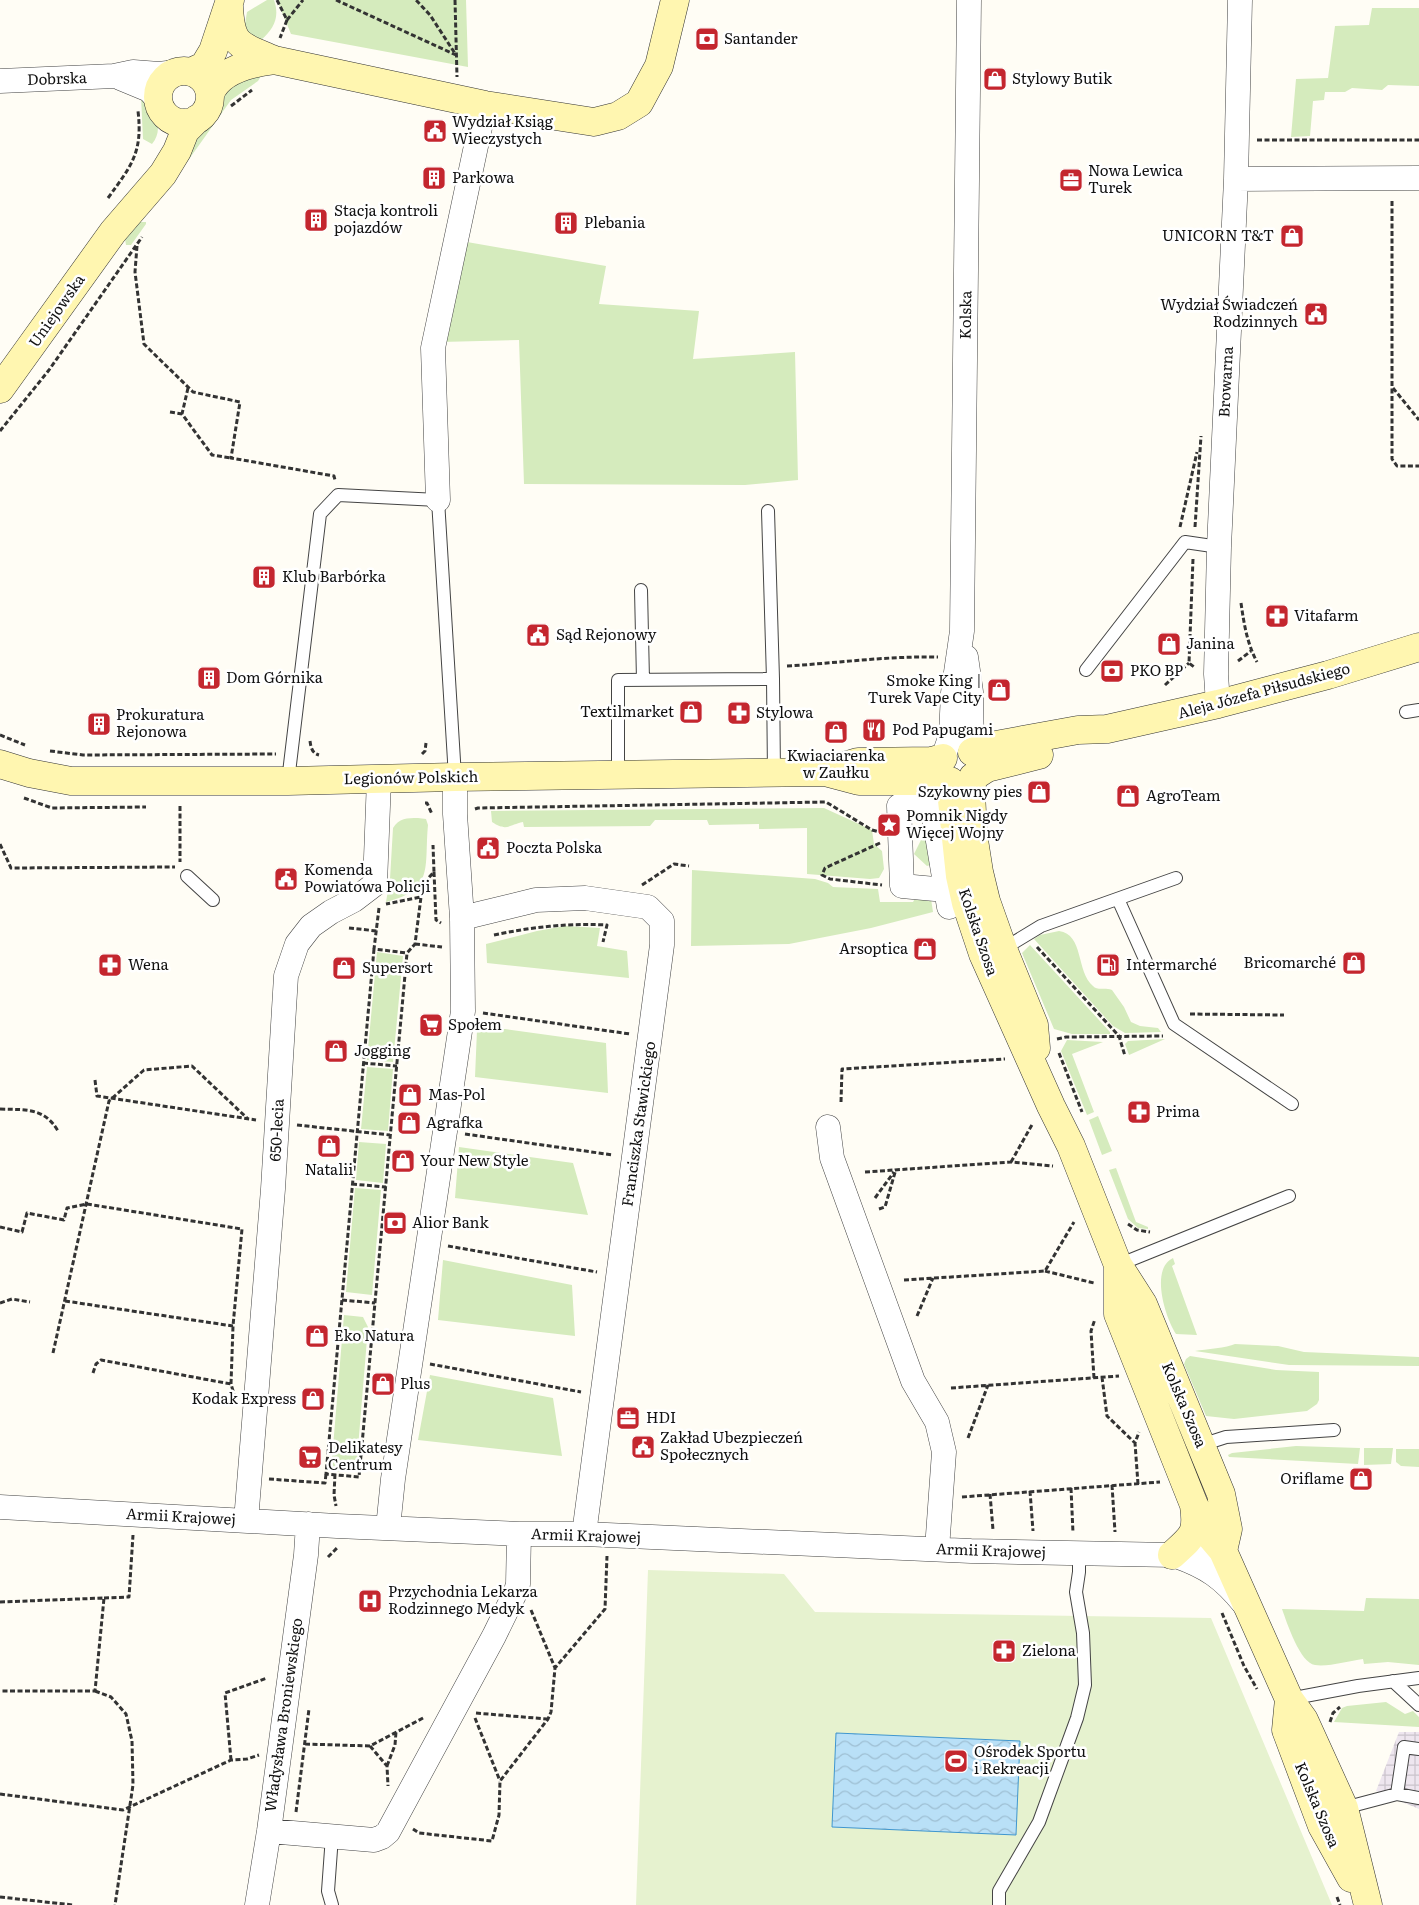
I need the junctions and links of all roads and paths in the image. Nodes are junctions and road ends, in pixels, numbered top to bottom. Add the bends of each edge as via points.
1 (277, 0) edge
2 (304, 0) edge
3 (336, 0) edge
4 (416, 0) edge
5 (455, 0) edge
6 (675, 0) edge
7 (969, 0) edge
8 (1240, 0) edge
9 (229, 3) edge
10 (287, 20) junction
11 (456, 55) junction
12 (274, 60) junction
13 (183, 72) junction
14 (114, 76) junction
15 (0, 81) edge
16 (256, 87) dead end
17 (220, 101) junction
18 (154, 107) junction
19 (482, 118) dead end
20 (196, 119) junction
21 (1250, 140) dead end
22 (1419, 140) edge
23 (1419, 178) edge
24 (1236, 180) junction
25 (1392, 201) dead end
26 (105, 203) dead end
27 (147, 230) dead end
28 (113, 232) junction
29 (136, 245) junction
30 (1393, 387) junction
31 (188, 388) junction
32 (0, 389) edge
33 (170, 412) dead end
34 (182, 414) junction
35 (1419, 420) edge
36 (0, 431) edge
37 (1200, 442) dead end
38 (231, 458) junction
39 (1419, 466) edge
40 (338, 495) junction
41 (438, 500) junction
42 (768, 511) dead end
43 (1185, 542) junction
44 (1219, 547) junction
45 (1193, 556) dead end
46 (640, 590) dead end
47 (1419, 647) edge
48 (1251, 651) dead end
49 (946, 657) dead end
50 (1257, 662) dead end
51 (1188, 663) junction
52 (1086, 670) dead end
53 (1200, 672) dead end
54 (773, 673) junction
55 (643, 680) junction
56 (1164, 685) dead end
57 (1218, 704) junction
58 (1419, 710) edge
59 (1406, 712) dead end
60 (0, 735) edge
61 (27, 746) dead end
62 (46, 751) dead end
63 (248, 754) dead end
64 (0, 764) edge
65 (960, 767) junction
66 (774, 773) junction
67 (618, 775) junction
68 (455, 777) junction
69 (379, 778) junction
70 (288, 781) junction
71 (420, 803) dead end
72 (180, 806) dead end
73 (444, 814) junction
74 (433, 824) dead end
75 (900, 837) junction
76 (433, 843) dead end
77 (0, 844) edge
78 (434, 872) junction
79 (187, 876) dead end
80 (1176, 878) dead end
81 (902, 886) junction
82 (421, 897) junction
83 (1118, 899) junction
84 (214, 900) dead end
85 (452, 921) junction
86 (1027, 935) junction
87 (490, 936) dead end
88 (603, 942) dead end
89 (415, 944) junction
90 (450, 948) dead end
91 (374, 949) junction
92 (1003, 949) junction
93 (407, 953) junction
94 (480, 1013) dead end
95 (635, 1035) dead end
96 (1058, 1049) dead end
97 (1125, 1056) dead end
98 (1005, 1059) dead end
99 (363, 1063) junction
100 (397, 1066) junction
101 (1038, 1074) junction
102 (96, 1080) dead end
103 (114, 1098) junction
104 (842, 1102) dead end
105 (1292, 1104) dead end
106 (0, 1109) edge
107 (1083, 1113) dead end
108 (248, 1119) junction
109 (277, 1122) junction
110 (1033, 1123) dead end
111 (828, 1127) dead end
112 (58, 1131) dead end
113 (357, 1132) junction
114 (462, 1134) dead end
115 (390, 1136) junction
116 (618, 1155) dead end
117 (1011, 1162) junction
118 (1052, 1166) dead end
119 (896, 1170) junction
120 (865, 1172) dead end
121 (352, 1184) junction
122 (386, 1187) junction
123 (1289, 1196) dead end
124 (875, 1198) dead end
125 (86, 1204) junction
126 (879, 1209) dead end
127 (1074, 1222) dead end
128 (1126, 1223) dead end
129 (0, 1227) edge
130 (1150, 1232) dead end
131 (447, 1246) dead end
132 (1118, 1265) junction
133 (1045, 1271) junction
134 (603, 1273) dead end
135 (933, 1278) junction
136 (904, 1280) dead end
137 (1094, 1283) dead end
138 (342, 1300) junction
139 (65, 1301) junction
140 (30, 1302) dead end
141 (0, 1303) edge
142 (375, 1303) junction
143 (917, 1316) dead end
144 (1096, 1317) dead end
145 (233, 1326) junction
146 (53, 1353) dead end
147 (421, 1362) dead end
148 (93, 1374) dead end
149 (1120, 1376) dead end
150 (1102, 1377) junction
151 (1094, 1378) junction
152 (231, 1384) junction
153 (988, 1385) junction
154 (951, 1388) dead end
155 (587, 1393) dead end
156 (236, 1399) dead end
157 (1142, 1425) dead end
158 (1334, 1430) dead end
159 (968, 1438) dead end
160 (1135, 1444) junction
161 (1201, 1445) junction
162 (326, 1474) junction
163 (268, 1479) dead end
164 (1163, 1482) dead end
165 (1138, 1484) junction
166 (1112, 1485) junction
167 (1071, 1488) junction
168 (1030, 1491) junction
169 (990, 1494) junction
170 (956, 1497) dead end
171 (1194, 1505) junction
172 (0, 1508) edge
173 (246, 1521) junction
174 (308, 1524) junction
175 (388, 1528) junction
176 (993, 1530) dead end
177 (1033, 1532) dead end
178 (133, 1534) dead end
179 (519, 1534) junction
180 (584, 1534) junction
181 (1115, 1540) dead end
182 (1076, 1543) junction
183 (937, 1549) junction
184 (1223, 1551) junction
185 (1172, 1555) junction
186 (608, 1556) dead end
187 (104, 1598) junction
188 (531, 1601) dead end
189 (0, 1602) edge
190 (1247, 1608) junction
191 (555, 1668) junction
192 (275, 1675) dead end
193 (1419, 1678) edge
194 (1394, 1681) junction
195 (0, 1691) edge
196 (95, 1692) junction
197 (1289, 1698) junction
198 (1343, 1703) dead end
199 (1419, 1705) edge
200 (431, 1714) dead end
201 (548, 1719) junction
202 (1327, 1730) dead end
203 (396, 1732) junction
204 (305, 1744) dead end
205 (370, 1746) junction
206 (1419, 1749) edge
207 (265, 1750) dead end
208 (230, 1760) junction
209 (387, 1766) junction
210 (500, 1781) junction
211 (0, 1794) edge
212 (1396, 1794) junction
213 (389, 1795) dead end
214 (1419, 1798) edge
215 (129, 1807) junction
216 (1344, 1808) junction
217 (410, 1826) dead end
218 (269, 1830) junction
219 (332, 1836) junction
220 (0, 1897) edge
221 (72, 1905) edge
222 (115, 1905) edge
223 (257, 1905) edge
224 (332, 1905) edge
225 (1000, 1905) edge
226 (1367, 1905) edge

1 - 10 path
2 - 10 path
3 - 11 path
4 - 11 path
5 - 11 path
6 - 12 street via 659,66 639,103 618,116 594,122 485,105
7 - 65 street, Kolska via 962,630 971,692 970,738
8 - 24 street, Browarna
9 - 12 street via 230,27 238,43
9 - 13 street via 213,51 204,66
10 - 12 path
12 - 17 street via 232,72 216,84
13 - 14 street, Dobrska via 133,72
13 - 17 street via 204,80
13 - 18 street via 168,77 162,83
14 - 15 street, Dobrska
14 - 18 street, Dobrska via 149,90
16 - 17 path
17 - 20 street
18 - 20 street via 180,122
18 - 26 path via 140,126 139,147 132,165
18 - 28 street, Uniejowska via 166,131
19 - 41 street via 433,348
20 - 28 street, Uniejowska via 185,131 163,174
21 - 22 path
23 - 24 street
24 - 44 street, Browarna
25 - 30 path
27 - 29 path
28 - 32 street, Uniejowska
29 - 31 path via 135,272 144,344
29 - 36 path via 49,370
30 - 35 path
30 - 39 path via 1392,459 1397,466
31 - 34 path
31 - 38 path via 240,402
33 - 34 path
34 - 38 path via 212,455
37 - 43 path via 1180,528
38 - 40 path via 334,476
40 - 41 lane
40 - 70 lane via 320,514
41 - 68 lane
42 - 54 lane
43 - 44 lane
43 - 52 lane
44 - 57 street, Browarna
45 - 51 path
46 - 55 lane
47 - 57 street, Aleja Józefa Piłsudskiego
48 - 50 path
49 - 54 path via 895,656
51 - 53 path
51 - 56 path
54 - 55 lane
54 - 66 lane
55 - 67 lane via 618,680
57 - 65 street, Aleja Józefa Piłsudskiego via 1107,729 1078,730 985,747
58 - 59 lane
60 - 61 path
62 - 63 path via 83,755
64 - 70 street, Legionów Polskich via 70,781
65 - 66 street, Legionów Polskich via 931,760 858,762 825,772
65 - 92 street, Kolska Szosa via 970,792 979,872
65 - 101 street, Kolska Szosa via 960,876 966,903 1007,1010
66 - 67 street, Legionów Polskich
67 - 68 street, Legionów Polskich
68 - 69 street, Legionów Polskich
68 - 73 street
69 - 70 street, Legionów Polskich
69 - 109 street, 650-lecia via 375,884 311,926 297,944 286,976
71 - 73 path via 427,803
72 - 77 path via 180,864 176,867 11,868
73 - 74 path
73 - 75 path via 478,808 826,802 872,830
73 - 85 street
75 - 81 street
75 - 81 path via 874,844 825,868 822,875 830,880
75 - 81 street via 899,806 932,805 947,899
76 - 78 path
78 - 82 path via 422,886
78 - 85 path via 436,920
79 - 84 lane
80 - 83 lane
82 - 89 path
82 - 91 path via 380,906
83 - 86 lane via 1041,926
83 - 105 lane via 1174,1024
85 - 175 street via 463,1011
85 - 180 street, Franciszka Stawickiego via 536,900 585,898 648,907 662,921 662,945
86 - 92 lane
86 - 97 path via 1119,1036
87 - 88 path via 579,923 607,925
89 - 90 path
89 - 93 path
91 - 93 path
91 - 99 path
92 - 101 street, Kolska Szosa via 1034,1024
93 - 100 path
94 - 95 path
96 - 107 path
98 - 104 path via 842,1069
99 - 100 path
99 - 113 path
100 - 115 path
101 - 132 street, Kolska Szosa via 1071,1146
102 - 103 path via 96,1096
103 - 108 path
103 - 108 path via 144,1070 192,1066
103 - 125 path via 109,1101
106 - 112 path via 44,1115
108 - 109 path
109 - 113 path
109 - 173 street, 650-lecia
110 - 117 path
111 - 183 street via 832,1158 912,1381 937,1422 941,1437 944,1452
113 - 115 path
113 - 121 path
114 - 116 path
115 - 122 path
117 - 118 path
117 - 119 path
119 - 120 path
119 - 124 path
119 - 126 path via 885,1207
121 - 122 path
121 - 138 path
122 - 142 path
123 - 132 lane
125 - 129 path via 67,1208 64,1220 27,1213 22,1232
125 - 139 path
125 - 145 path via 242,1229
127 - 133 path
128 - 130 path via 1137,1230
131 - 134 path
132 - 161 street, Kolska Szosa via 1143,1304
132 - 171 street, Kolska Szosa via 1118,1314
133 - 135 path
133 - 137 path
135 - 136 path
135 - 143 path
138 - 142 path
138 - 162 path
139 - 145 path
139 - 146 path
140 - 141 path via 12,1299
142 - 162 path via 359,1477
144 - 151 path via 1090,1331
145 - 152 path
147 - 155 path
148 - 152 path via 100,1360
149 - 150 path
150 - 151 path
150 - 160 path via 1107,1416
151 - 153 path
152 - 156 path
153 - 154 path
153 - 159 path
157 - 160 path
158 - 161 lane via 1226,1437
160 - 165 path
161 - 184 street, Kolska Szosa via 1222,1494 1228,1529
162 - 163 path via 325,1483
164 - 165 path
165 - 166 path
166 - 167 path
166 - 181 path
167 - 168 path
167 - 182 path
168 - 169 path
168 - 177 path
169 - 170 path
169 - 176 path
171 - 184 street, Kolska Szosa
171 - 185 street, Kolska Szosa via 1197,1524 1190,1539
172 - 173 street, Armii Krajowej
173 - 174 street, Armii Krajowej
174 - 175 street, Armii Krajowej
174 - 218 street, Władysława Broniewskiego
175 - 179 street, Armii Krajowej
178 - 187 path via 129,1596
179 - 180 street, Armii Krajowej
179 - 219 street via 516,1591 388,1832 374,1840
180 - 183 street, Armii Krajowej
182 - 183 street, Armii Krajowej
182 - 185 street, Armii Krajowej
182 - 225 lane via 1080,1572 1076,1592 1083,1633 1085,1685 1077,1718 1039,1822 1000,1891
184 - 185 street, Armii Krajowej
184 - 190 street, Kolska Szosa
185 - 190 street, Armii Krajowej via 1201,1565 1230,1588
186 - 191 path via 605,1609
187 - 189 path
187 - 196 path
188 - 191 path via 531,1611
190 - 197 street, Kolska Szosa
191 - 201 path
192 - 208 path via 225,1693
193 - 194 lane
194 - 197 lane
194 - 199 lane
195 - 196 path
196 - 215 path via 111,1697 126,1714 132,1741
197 - 216 street, Kolska Szosa via 1304,1720
197 - 226 street, Kolska Szosa via 1286,1730 1305,1781 1322,1826
198 - 202 path via 1334,1713
200 - 203 path
201 - 210 path
201 - 210 path via 473,1713
203 - 205 path
203 - 209 path
204 - 205 path
205 - 209 path
206 - 212 lane via 1404,1747
207 - 208 path via 247,1759
208 - 215 path
209 - 213 path
210 - 217 path via 499,1815 492,1841 419,1833
211 - 215 path via 123,1810
212 - 214 lane
212 - 216 lane
215 - 222 path
216 - 226 street, Kolska Szosa
218 - 219 street
218 - 223 street, Władysława Broniewskiego
219 - 224 lane via 328,1891
220 - 221 path

